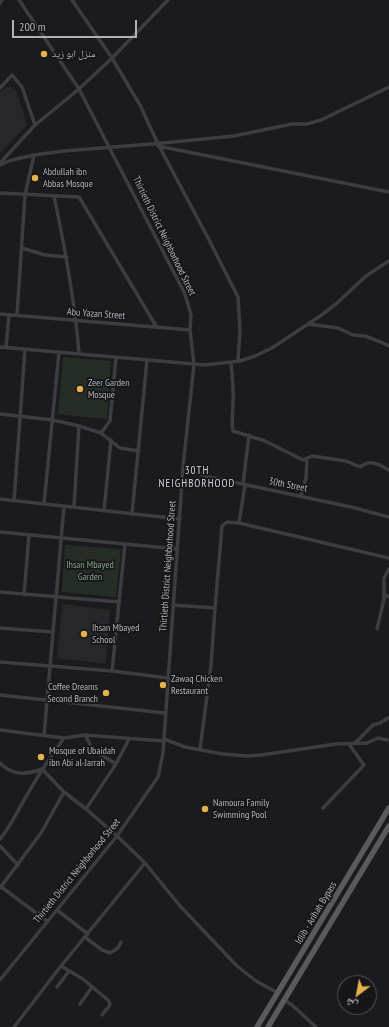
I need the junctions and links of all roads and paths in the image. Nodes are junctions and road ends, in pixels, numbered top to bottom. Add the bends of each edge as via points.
1 (2, 0) edge
2 (19, 0) edge
3 (72, 0) edge
4 (168, 0) edge
5 (0, 3) edge
6 (112, 58) junction
7 (389, 87) edge
8 (0, 88) edge
9 (79, 89) junction
10 (35, 125) junction
11 (158, 145) junction
12 (110, 147) junction
13 (34, 154) junction
14 (0, 164) edge
15 (389, 192) edge
16 (0, 193) edge
17 (26, 195) junction
18 (54, 196) junction
19 (22, 248) junction
20 (67, 257) junction
21 (389, 261) edge
22 (0, 314) edge
23 (9, 315) junction
24 (17, 316) junction
25 (76, 320) junction
26 (308, 324) junction
27 (156, 326) junction
28 (190, 330) junction
29 (389, 346) edge
30 (0, 347) edge
31 (6, 347) junction
32 (25, 349) junction
33 (59, 352) junction
34 (78, 354) junction
35 (116, 357) junction
36 (147, 360) junction
37 (238, 361) junction
38 (231, 362) junction
39 (194, 364) junction
40 (0, 414) edge
41 (20, 416) junction
42 (53, 420) junction
43 (78, 426) junction
44 (101, 433) junction
45 (249, 436) junction
46 (111, 440) junction
47 (139, 451) junction
48 (306, 458) junction
49 (184, 467) junction
50 (389, 470) edge
51 (244, 484) junction
52 (302, 496) junction
53 (0, 499) edge
54 (14, 500) junction
55 (44, 504) junction
56 (64, 506) junction
57 (74, 507) junction
58 (104, 511) junction
59 (132, 514) junction
60 (389, 517) edge
61 (180, 519) junction
62 (239, 524) junction
63 (0, 532) edge
64 (29, 535) junction
65 (63, 538) junction
66 (125, 544) junction
67 (178, 549) junction
68 (389, 558) edge
69 (389, 569) edge
70 (0, 592) edge
71 (384, 594) junction
72 (24, 595) junction
73 (389, 597) edge
74 (57, 598) junction
75 (119, 602) junction
76 (173, 605) junction
77 (214, 608) junction
78 (0, 628) edge
79 (377, 629) dead end
80 (53, 632) junction
81 (0, 662) edge
82 (50, 667) junction
83 (112, 672) junction
84 (168, 678) junction
85 (0, 695) edge
86 (47, 699) junction
87 (165, 713) junction
88 (388, 718) edge
89 (0, 730) edge
90 (44, 735) junction
91 (85, 735) junction
92 (64, 738) junction
93 (129, 739) junction
94 (164, 740) junction
95 (387, 740) dead end
96 (355, 743) junction
97 (348, 744) junction
98 (200, 749) junction
99 (0, 763) edge
100 (116, 764) junction
101 (42, 769) junction
102 (64, 792) junction
103 (323, 808) dead end
104 (389, 808) edge
105 (86, 809) junction
106 (389, 826) edge
107 (117, 836) junction
108 (0, 839) edge
109 (0, 846) edge
110 (145, 864) junction
111 (18, 865) junction
112 (0, 887) edge
113 (57, 910) junction
114 (47, 921) junction
115 (321, 922) junction
116 (328, 927) junction
117 (86, 936) junction
118 (120, 942) dead end
119 (61, 966) junction
120 (69, 971) junction
121 (0, 980) edge
122 (57, 987) dead end
123 (92, 987) junction
124 (278, 993) junction
125 (284, 1000) junction
126 (80, 1004) dead end
127 (102, 1015) dead end
128 (14, 1027) edge
129 (257, 1027) edge
130 (268, 1027) edge
131 (316, 1027) edge

1 - 5 street
2 - 9 street, Thirtieth District Neighborhood Street
3 - 6 street
4 - 6 street
6 - 9 street
6 - 11 street via 140,105
7 - 11 street via 321,120 307,124 292,124 234,136
8 - 10 street via 12,76 17,81 22,87
9 - 10 street
9 - 12 street, Thirtieth District Neighborhood Street
10 - 14 street
11 - 12 street
11 - 15 street
11 - 37 street via 238,297
12 - 13 street
12 - 28 street, Thirtieth District Neighborhood Street via 185,294 191,315
13 - 14 street
13 - 17 street
16 - 17 street
17 - 18 street
17 - 19 street
18 - 20 street
18 - 27 street via 79,197
19 - 20 street via 45,255
19 - 24 street
20 - 25 street
21 - 26 street via 366,276 336,304
22 - 23 street, Abu Yazan Street
23 - 24 street, Abu Yazan Street
23 - 31 street
24 - 25 street, Abu Yazan Street
25 - 27 street, Abu Yazan Street
25 - 34 street
26 - 29 street via 338,328
26 - 37 street via 272,348
27 - 28 street, Abu Yazan Street
28 - 39 street, Thirtieth District Neighborhood Street
30 - 31 street
31 - 32 street
32 - 33 street
32 - 41 street
33 - 34 street
33 - 42 street
34 - 35 street
35 - 36 street
35 - 44 street via 110,421
36 - 39 street
36 - 47 street
37 - 38 street
38 - 39 street
38 - 45 street via 234,382 231,423 233,431
39 - 49 street, Thirtieth District Neighborhood Street
40 - 41 street
41 - 42 street
41 - 54 street
42 - 43 street
42 - 55 street
43 - 44 street
43 - 57 street
44 - 46 street
45 - 48 street via 275,445 303,460
45 - 51 street
46 - 47 street via 120,448
46 - 58 street
47 - 59 street
48 - 50 street via 312,456 346,461 360,467 371,462
48 - 52 street via 306,478
49 - 51 street, 30th Street via 209,477
49 - 61 street, Thirtieth District Neighborhood Street
51 - 52 street, 30th Street
51 - 62 street
52 - 60 street, 30th Street
53 - 54 street
54 - 55 street
55 - 56 street
56 - 57 street
56 - 65 street
57 - 58 street
58 - 59 street
59 - 61 street
61 - 67 street, Thirtieth District Neighborhood Street
62 - 68 street
62 - 77 street via 227,522 222,526
63 - 64 street
64 - 65 street
64 - 72 street
65 - 66 street
65 - 74 street
66 - 67 street
66 - 75 street
67 - 76 street, Thirtieth District Neighborhood Street
69 - 71 street via 384,578
70 - 72 street
71 - 73 street
71 - 79 street
72 - 74 street
74 - 75 street
74 - 80 street
75 - 83 street
76 - 77 street
76 - 84 street, Thirtieth District Neighborhood Street
77 - 98 street via 211,665
78 - 80 street
80 - 82 street
81 - 82 street
82 - 83 street
82 - 86 street
83 - 84 street
84 - 87 street, Thirtieth District Neighborhood Street
85 - 86 street
86 - 87 street
86 - 90 street
87 - 94 street, Thirtieth District Neighborhood Street
88 - 96 street via 374,725
89 - 90 street
90 - 92 street
91 - 92 street
91 - 93 street
91 - 100 street via 93,750
92 - 101 street
93 - 94 street
93 - 100 street
94 - 98 street
94 - 107 street, Thirtieth District Neighborhood Street via 158,778
95 - 96 street via 378,738 367,743
96 - 97 street
97 - 98 street via 254,755 222,754
97 - 103 street via 364,765
99 - 101 street via 7,770 30,774
100 - 105 street
101 - 102 street
101 - 108 street via 9,828
102 - 105 street
102 - 111 street via 41,833
104 - 115 main road, Idlib - Arihah Bypass
105 - 107 street
106 - 116 main road, Idlib - Arihah Bypass
107 - 110 street
107 - 113 street, Thirtieth District Neighborhood Street
109 - 111 street
110 - 117 street
110 - 124 street via 180,906 237,966 256,981
111 - 112 street
112 - 114 street
113 - 114 street, Thirtieth District Neighborhood Street
113 - 117 street
114 - 121 street, Thirtieth District Neighborhood Street
115 - 116 main road
115 - 124 main road, Idlib - Arihah Bypass
116 - 125 main road, Idlib - Arihah Bypass
117 - 118 street via 102,950 110,953 118,948
117 - 119 street
119 - 120 street
119 - 128 street
120 - 122 street
120 - 123 street
123 - 126 street
123 - 127 street via 110,1002
124 - 129 main road, Idlib - Arihah Bypass
125 - 130 main road, Idlib - Arihah Bypass
125 - 131 street

